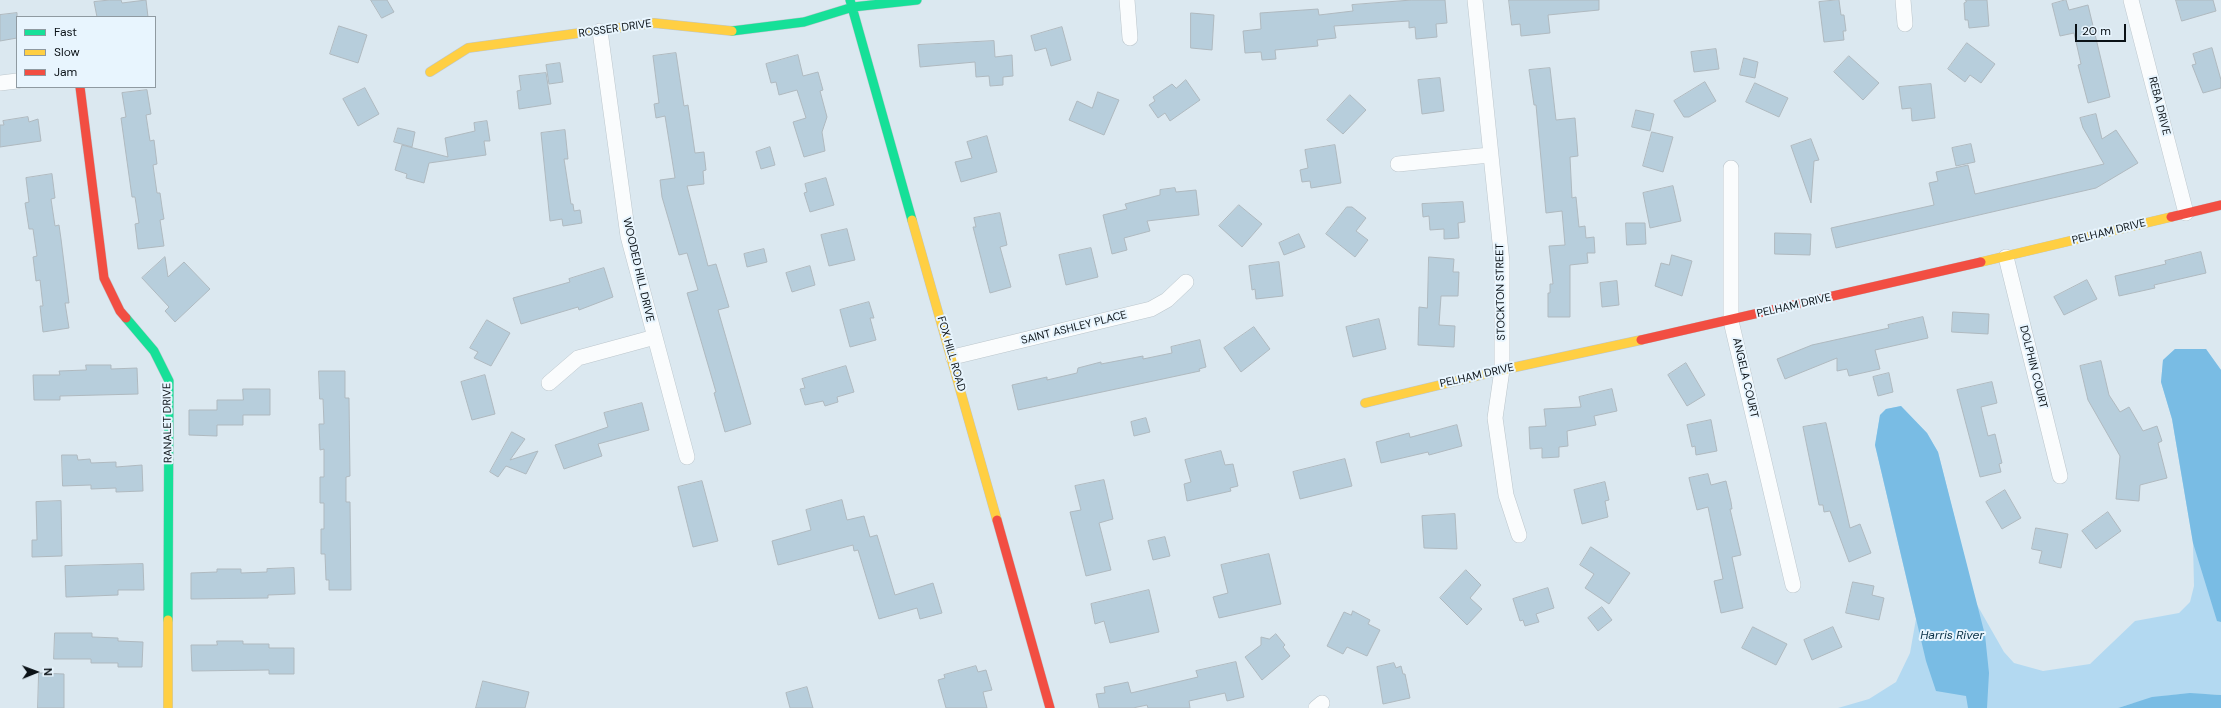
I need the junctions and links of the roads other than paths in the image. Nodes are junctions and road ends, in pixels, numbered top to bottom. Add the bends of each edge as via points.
1 (917, 0) edge
2 (1126, 0) edge
3 (1475, 0) edge
4 (1903, 0) edge
5 (2132, 0) edge
6 (851, 4) edge
7 (1905, 24) dead end
8 (600, 31) junction
9 (1130, 38) dead end
10 (430, 72) dead end
11 (16, 81) edge
12 (0, 84) edge
13 (80, 88) edge
14 (1490, 155) junction
15 (1398, 164) dead end
16 (1731, 168) dead end
17 (2221, 205) edge
18 (2186, 213) junction
19 (2006, 257) junction
20 (1186, 282) dead end
21 (1732, 321) junction
22 (655, 337) junction
23 (953, 357) junction
24 (1502, 370) junction
25 (549, 384) dead end
26 (1365, 403) dead end
27 (688, 457) dead end
28 (2060, 476) dead end
29 (1519, 535) dead end
30 (1793, 585) dead end
31 (168, 708) edge
32 (1050, 708) edge

1 - 6 street, ROSSER DRIVE
2 - 9 street
3 - 14 street, STOCKTON STREET
4 - 7 street
5 - 18 street, REBA DRIVE
6 - 8 street, ROSSER DRIVE via 804,22 732,31 654,23
6 - 23 street, FOX HILL ROAD
8 - 10 street, ROSSER DRIVE via 468,48
8 - 22 street, WOODED HILL DRIVE via 628,236
11 - 12 street
13 - 31 street, RANALET DRIVE via 104,278 120,311 154,351 168,381
14 - 15 street
14 - 24 street, STOCKTON STREET via 1502,262
16 - 21 street, ANGELA COURT
17 - 18 street, PELHAM DRIVE
18 - 19 street, PELHAM DRIVE
19 - 21 street, PELHAM DRIVE
19 - 28 street, DOLPHIN COURT
20 - 23 street, SAINT ASHLEY PLACE via 1167,300 1151,309
21 - 24 street, PELHAM DRIVE
21 - 30 street, ANGELA COURT
22 - 25 street via 578,358
22 - 27 street, WOODED HILL DRIVE
23 - 32 street, FOX HILL ROAD
24 - 26 street, PELHAM DRIVE
24 - 29 street, STOCKTON STREET via 1495,418 1506,495

